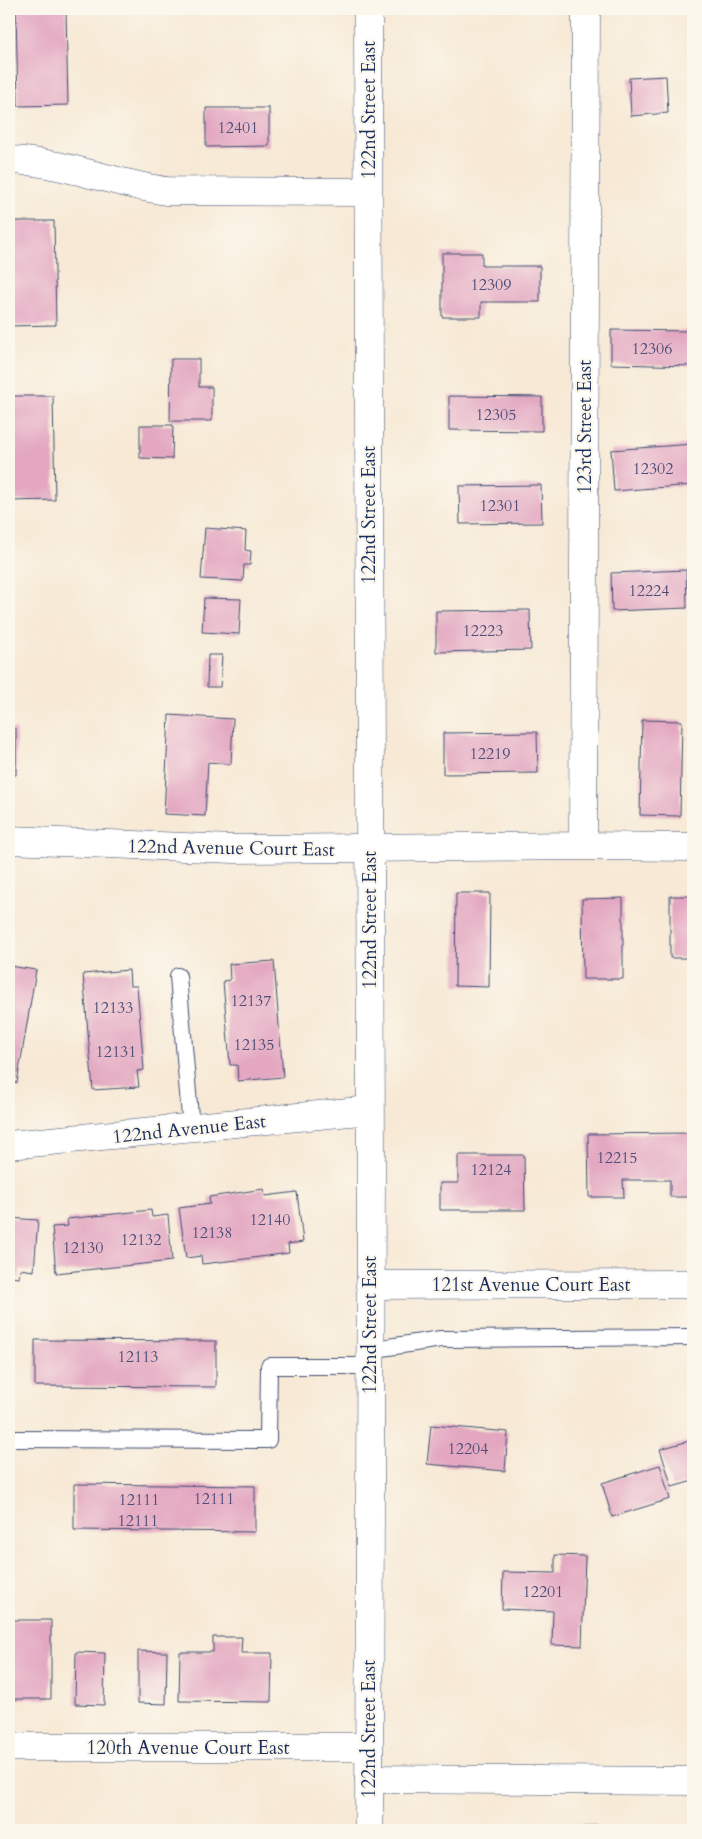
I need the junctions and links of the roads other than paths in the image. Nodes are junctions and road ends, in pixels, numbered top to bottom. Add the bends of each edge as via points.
1 (368, 9) edge
2 (586, 9) edge
3 (9, 160) edge
4 (368, 192) junction
5 (9, 840) edge
6 (583, 846) junction
7 (693, 847) edge
8 (368, 850) junction
9 (178, 976) dead end
10 (370, 1110) junction
11 (191, 1128) junction
12 (9, 1145) edge
13 (370, 1284) junction
14 (693, 1284) edge
15 (693, 1337) edge
16 (369, 1358) junction
17 (9, 1439) edge
18 (9, 1747) edge
19 (368, 1747) junction
20 (369, 1779) junction
21 (693, 1781) edge
22 (369, 1830) edge

1 - 4 street, 122nd Street East
2 - 6 street, 123rd Street East
3 - 4 street via 34,160 167,191
4 - 8 street, 122nd Street East
5 - 8 street, 122nd Avenue Court East via 234,849
6 - 7 street, 122nd Avenue Court East
6 - 8 street, 122nd Avenue Court East
8 - 10 street, 122nd Street East
9 - 11 lane
10 - 11 street, 122nd Avenue East
10 - 13 street, 122nd Street East
11 - 12 street, 122nd Avenue East
13 - 14 street, 121st Avenue Court East
13 - 16 street, 122nd Street East
15 - 16 lane via 441,1338
16 - 17 lane via 269,1366 268,1440
16 - 19 street, 122nd Street East
18 - 19 street, 120th Avenue Court East
19 - 20 street, 122nd Street East
20 - 21 street
20 - 22 street, 122nd Street East

